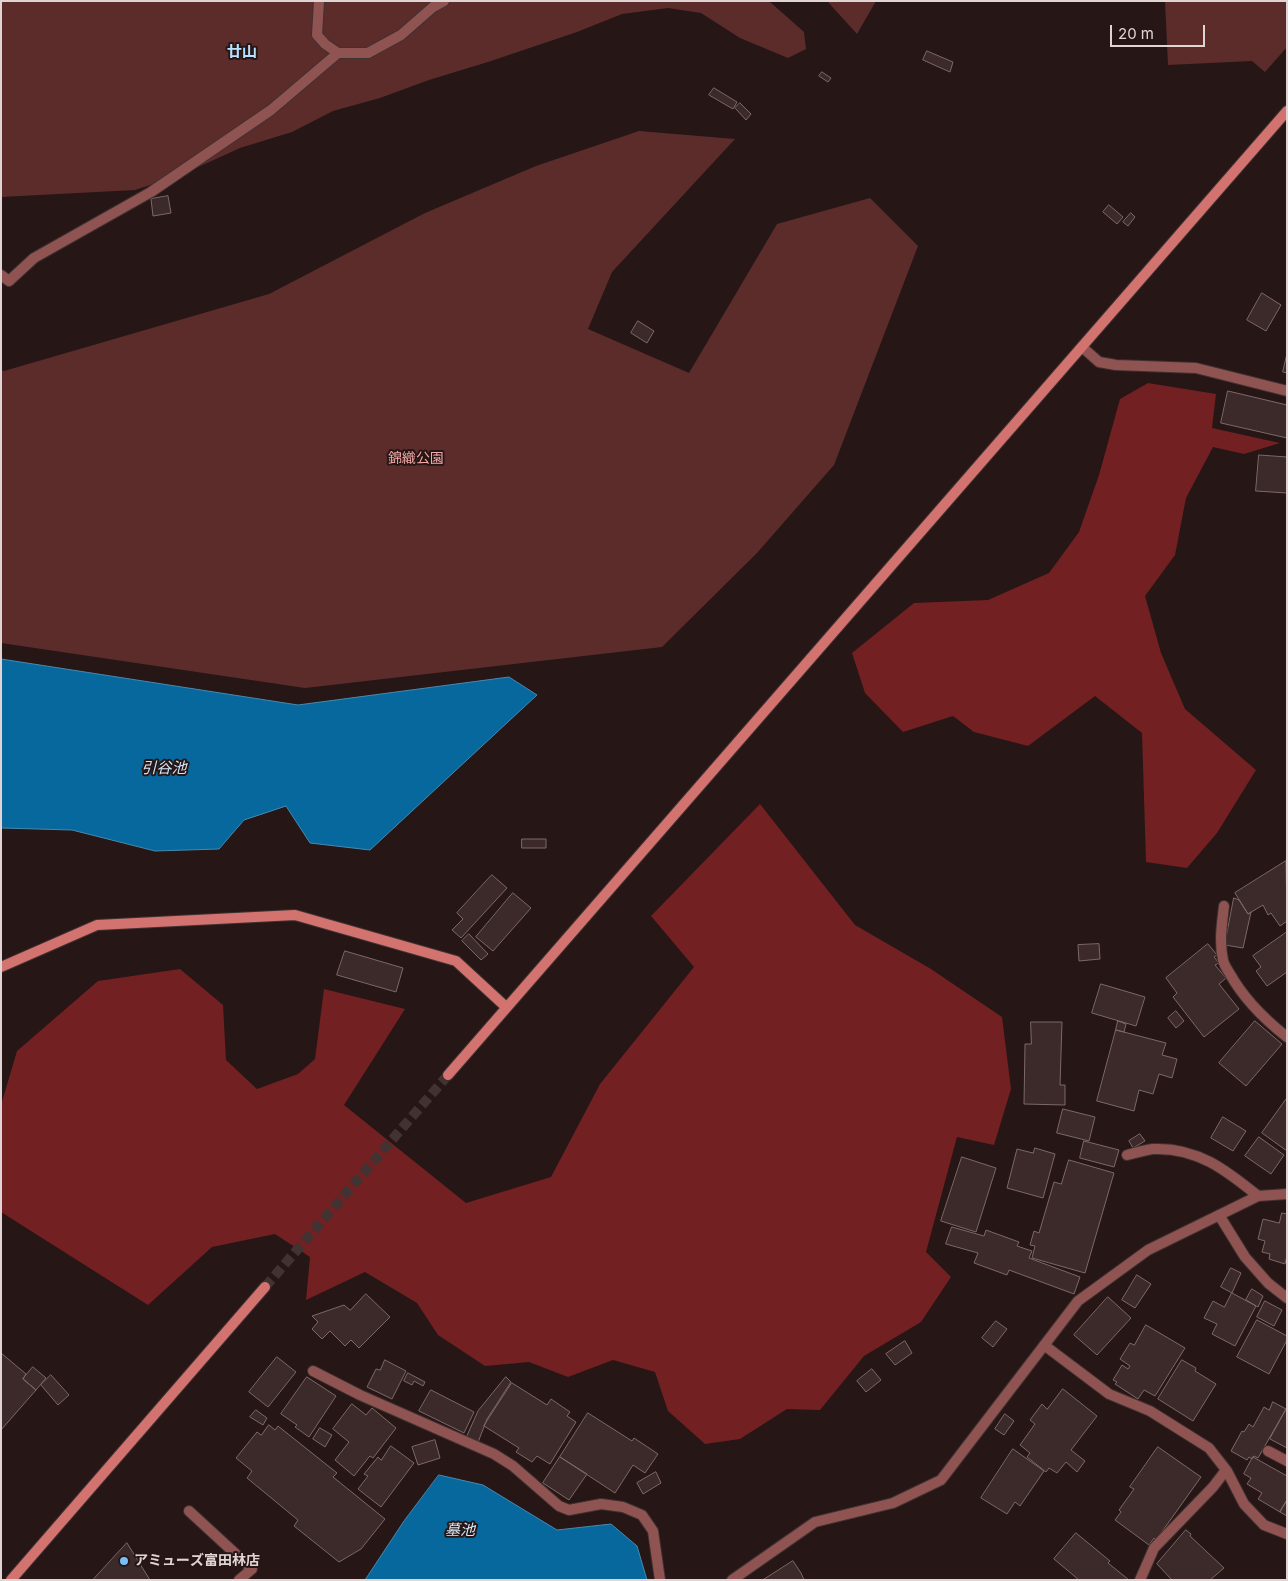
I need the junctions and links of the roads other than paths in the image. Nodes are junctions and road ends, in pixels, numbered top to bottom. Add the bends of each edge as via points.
1 (319, 1) edge
2 (444, 1) edge
3 (338, 53) junction
4 (1287, 111) edge
5 (1, 275) edge
6 (1082, 347) junction
7 (1287, 391) edge
8 (1224, 906) dead end
9 (1, 967) edge
10 (506, 1007) junction
11 (1287, 1036) edge
12 (448, 1075) tunnel mouth
13 (1127, 1155) dead end
14 (1287, 1194) edge
15 (1258, 1196) junction
16 (1219, 1215) junction
17 (265, 1287) tunnel mouth
18 (1287, 1298) edge
19 (1044, 1345) junction
20 (313, 1371) dead end
21 (1268, 1451) dead end
22 (1287, 1461) edge
23 (1226, 1470) junction
24 (189, 1511) dead end
25 (1287, 1534) edge
26 (11, 1580) edge
27 (239, 1580) edge
28 (660, 1580) edge
29 (732, 1580) edge
30 (1140, 1580) edge

1 - 3 street via 317,35
2 - 3 street via 402,34 368,53
3 - 5 street via 271,110 151,192 34,258 9,281
4 - 6 street
6 - 7 street via 1099,362 1196,368
6 - 10 street
8 - 11 street via 1220,938 1223,962 1250,1004
9 - 10 street via 97,925 295,915 456,961
10 - 12 street
13 - 15 street via 1152,1149 1199,1156 1228,1172
14 - 15 street
15 - 16 street
16 - 18 street via 1245,1257 1268,1283
16 - 19 street via 1148,1250 1078,1301
17 - 26 street
19 - 23 street via 1109,1394 1150,1411 1209,1448
19 - 29 street via 941,1480 894,1503 815,1522
20 - 28 street via 494,1454 559,1506 569,1510 601,1504 623,1507 642,1515 653,1531
21 - 22 street
23 - 25 street via 1244,1504 1264,1525
23 - 30 street via 1154,1548
24 - 27 street via 252,1568

